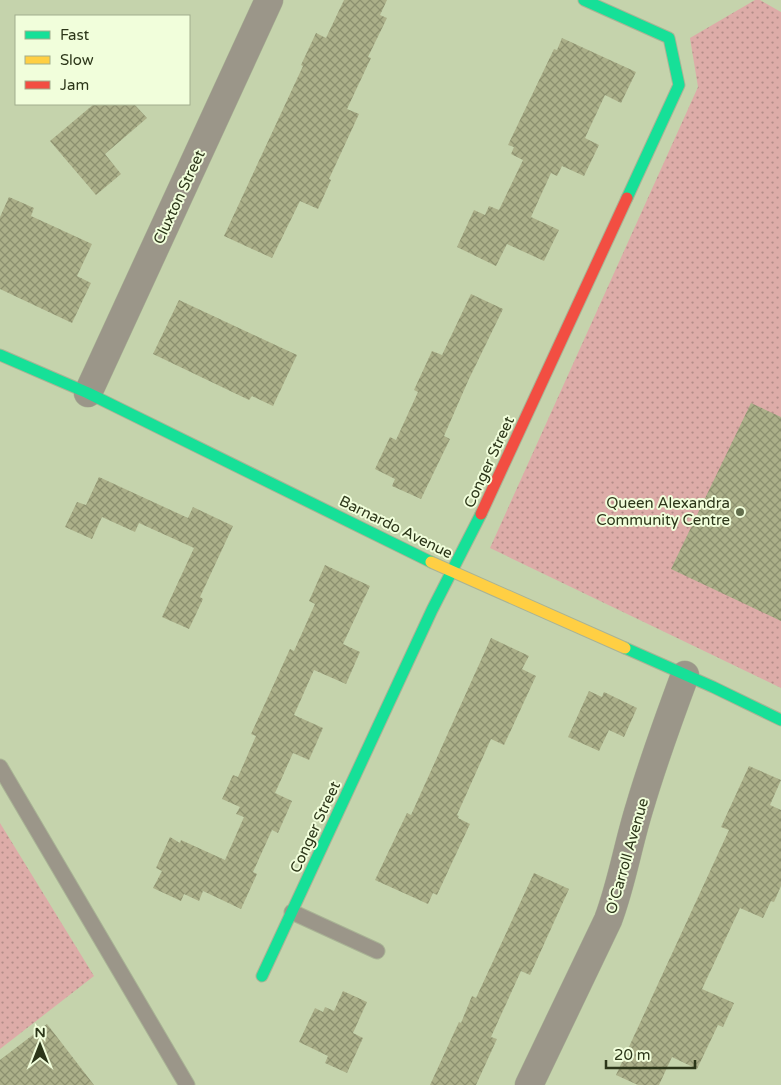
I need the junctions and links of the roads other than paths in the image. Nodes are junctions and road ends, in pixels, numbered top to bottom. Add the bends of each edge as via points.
1 (269, 0) edge
2 (584, 0) edge
3 (0, 355) edge
4 (88, 393) junction
5 (452, 572) junction
6 (685, 675) junction
7 (781, 720) edge
8 (0, 768) edge
9 (292, 912) junction
10 (377, 950) dead end
11 (262, 976) dead end
12 (187, 1085) edge
13 (529, 1085) edge

1 - 4 street, Cluxton Street
2 - 5 street, Conger Street via 669,38 679,85
3 - 4 street, Barnardo Avenue
4 - 5 street, Barnardo Avenue
5 - 6 street, Barnardo Avenue
5 - 9 street, Conger Street
6 - 7 street, Barnardo Avenue
6 - 13 street, O'Carroll Avenue via 640,807 619,892
8 - 12 lane
9 - 10 lane
9 - 11 street, Conger Street

